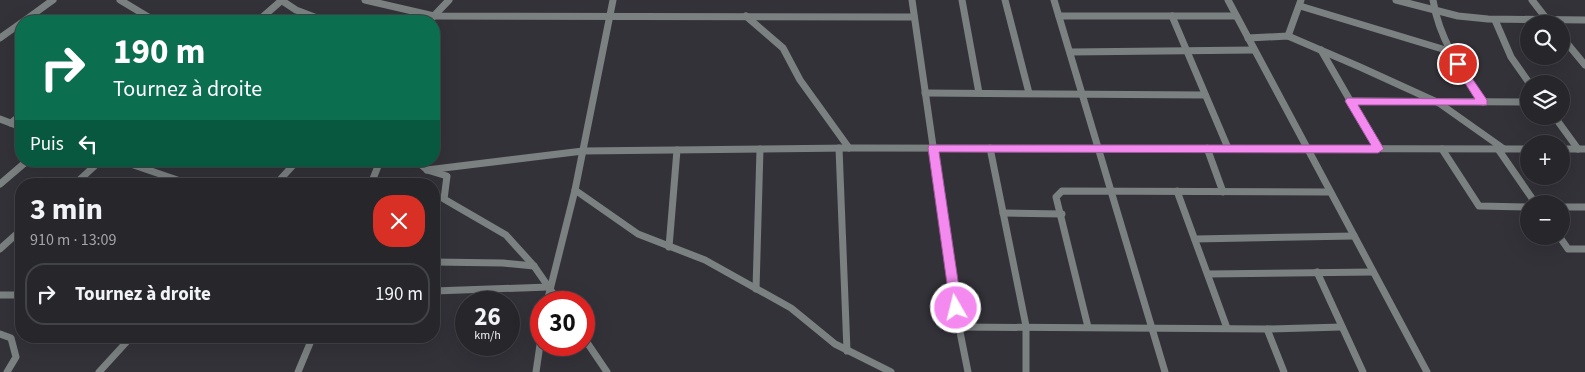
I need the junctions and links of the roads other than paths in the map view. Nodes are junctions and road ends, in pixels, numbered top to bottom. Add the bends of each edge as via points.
1 (53, 0) edge
2 (120, 0) edge
3 (281, 0) edge
4 (365, 0) edge
5 (449, 0) edge
6 (613, 0) edge
7 (912, 0) edge
8 (962, 0) edge
9 (1005, 0) edge
10 (1054, 0) edge
11 (1228, 0) edge
12 (1396, 0) edge
13 (1434, 0) edge
14 (1532, 0) edge
15 (1301, 3) edge
16 (1434, 10) junction
17 (33, 15) edge
18 (142, 15) edge
19 (265, 15) edge
20 (309, 15) edge
21 (418, 15) edge
22 (436, 15) edge
23 (610, 15) junction
24 (1544, 15) edge
25 (746, 16) junction
26 (1059, 16) junction
27 (1172, 16) junction
28 (1236, 16) junction
29 (914, 17) junction
30 (440, 19) edge
31 (1495, 20) junction
32 (1585, 20) edge
33 (1520, 21) edge
34 (1570, 21) edge
35 (15, 28) edge
36 (1288, 36) junction
37 (0, 38) edge
38 (1248, 38) junction
39 (1570, 47) edge
40 (1254, 50) junction
41 (1321, 50) junction
42 (1187, 51) junction
43 (1450, 51) junction
44 (1070, 52) junction
45 (1585, 65) edge
46 (1524, 75) edge
47 (925, 92) junction
48 (979, 93) junction
49 (1029, 93) junction
50 (1083, 94) junction
51 (1205, 95) junction
52 (1351, 101) junction
53 (1483, 102) junction
54 (1520, 102) edge
55 (1439, 103) junction
56 (0, 119) edge
57 (15, 120) edge
58 (11, 123) junction
59 (15, 125) edge
60 (1562, 125) edge
61 (839, 148) junction
62 (849, 148) junction
63 (933, 148) junction
64 (990, 148) junction
65 (1207, 148) junction
66 (1228, 148) junction
67 (760, 149) junction
68 (1099, 149) junction
69 (1308, 149) junction
70 (1378, 149) junction
71 (1442, 149) junction
72 (1501, 149) junction
73 (1520, 149) edge
74 (1582, 149) edge
75 (678, 150) junction
76 (583, 151) junction
77 (21, 167) edge
78 (93, 167) edge
79 (140, 167) edge
80 (292, 167) edge
81 (423, 167) edge
82 (426, 170) junction
83 (82, 178) edge
84 (172, 178) edge
85 (281, 178) edge
86 (0, 184) edge
87 (575, 190) junction
88 (1111, 191) junction
89 (1177, 192) junction
90 (1223, 192) junction
91 (1330, 192) junction
92 (1530, 195) edge
93 (1520, 207) edge
94 (1570, 207) edge
95 (1585, 207) edge
96 (1003, 213) junction
97 (1062, 214) junction
98 (15, 235) edge
99 (1354, 236) junction
100 (1195, 240) junction
101 (1565, 245) edge
102 (669, 247) junction
103 (0, 249) edge
104 (1585, 249) edge
105 (440, 262) edge
106 (534, 266) junction
107 (1317, 272) junction
108 (1373, 272) junction
109 (1208, 274) junction
110 (549, 287) junction
111 (756, 289) junction
112 (440, 291) edge
113 (548, 291) edge
114 (552, 291) edge
115 (0, 295) edge
116 (15, 295) edge
117 (1026, 326) junction
118 (959, 327) junction
119 (1088, 327) junction
120 (1151, 327) junction
121 (1342, 327) junction
122 (1227, 328) junction
123 (1267, 329) junction
124 (0, 334) edge
125 (126, 343) edge
126 (310, 343) edge
127 (847, 351) junction
128 (595, 354) edge
129 (538, 356) edge
130 (7, 372) edge
131 (99, 372) edge
132 (298, 372) edge
133 (536, 372) edge
134 (607, 372) edge
135 (890, 372) edge
136 (968, 372) edge
137 (1026, 372) edge
138 (1165, 372) edge
139 (1284, 372) edge
140 (1363, 372) edge
141 (1427, 372) edge

1 - 17 street
2 - 18 street
3 - 19 street
3 - 20 street
4 - 21 street
5 - 22 street
6 - 23 street
7 - 29 street
8 - 48 street
9 - 49 street
10 - 26 street
11 - 28 street
12 - 16 street
13 - 16 street
14 - 24 street
15 - 36 street
15 - 43 street
16 - 31 street
16 - 43 street
23 - 25 street
23 - 30 street
23 - 76 street
25 - 29 street
25 - 62 street via 783,48 800,80
26 - 27 street
26 - 44 street
27 - 28 street
27 - 42 street
28 - 38 street
29 - 47 street
31 - 33 street
31 - 46 street via 1511,57
32 - 34 street
35 - 37 street
36 - 38 street
36 - 41 street
38 - 40 street
39 - 45 street
40 - 42 street
40 - 69 street
41 - 52 street
41 - 55 street
42 - 44 street
42 - 51 street
43 - 53 street
44 - 50 street
47 - 48 street
47 - 63 street
48 - 49 street
49 - 50 street
50 - 51 street
50 - 68 street
51 - 66 street
52 - 55 street
52 - 70 street
53 - 54 street
53 - 55 street
55 - 72 street
56 - 58 street
57 - 58 street
58 - 59 street
60 - 74 street
61 - 62 street
61 - 67 street
61 - 127 street
62 - 63 street
63 - 64 street
63 - 118 street
64 - 68 street
64 - 96 street
65 - 66 street
65 - 68 street
65 - 90 street
66 - 69 street
67 - 75 street
67 - 111 street
68 - 88 street
69 - 70 street
69 - 91 street
70 - 71 street
71 - 72 street
71 - 93 street via 1479,206
72 - 73 street
72 - 92 street
75 - 76 street
75 - 102 street
76 - 82 street
76 - 87 street
77 - 86 street
78 - 83 street
79 - 84 street
80 - 85 street
81 - 82 street
82 - 106 street via 447,176 444,199 506,235
87 - 102 street via 632,231
87 - 110 street
88 - 89 street
88 - 97 street via 1062,191 1056,197
88 - 120 street
89 - 90 street
89 - 100 street
90 - 91 street
91 - 99 street
94 - 95 street
96 - 97 street
96 - 117 street
97 - 119 street
98 - 103 street
99 - 100 street
99 - 108 street
100 - 109 street
101 - 104 street via 1568,249
102 - 111 street via 705,260
105 - 106 street
106 - 110 street
107 - 108 street
107 - 109 street
107 - 121 street
108 - 141 street
109 - 122 street
110 - 112 street
110 - 113 street
110 - 114 street
111 - 127 street via 791,308
115 - 116 street
117 - 118 street
117 - 119 street
117 - 137 street
118 - 136 street
119 - 120 street
120 - 122 street
120 - 138 street
121 - 123 street
121 - 140 street
122 - 123 street
123 - 139 street
124 - 130 street via 11,338 16,357
125 - 131 street
126 - 132 street
127 - 135 street
128 - 134 street
129 - 133 street

